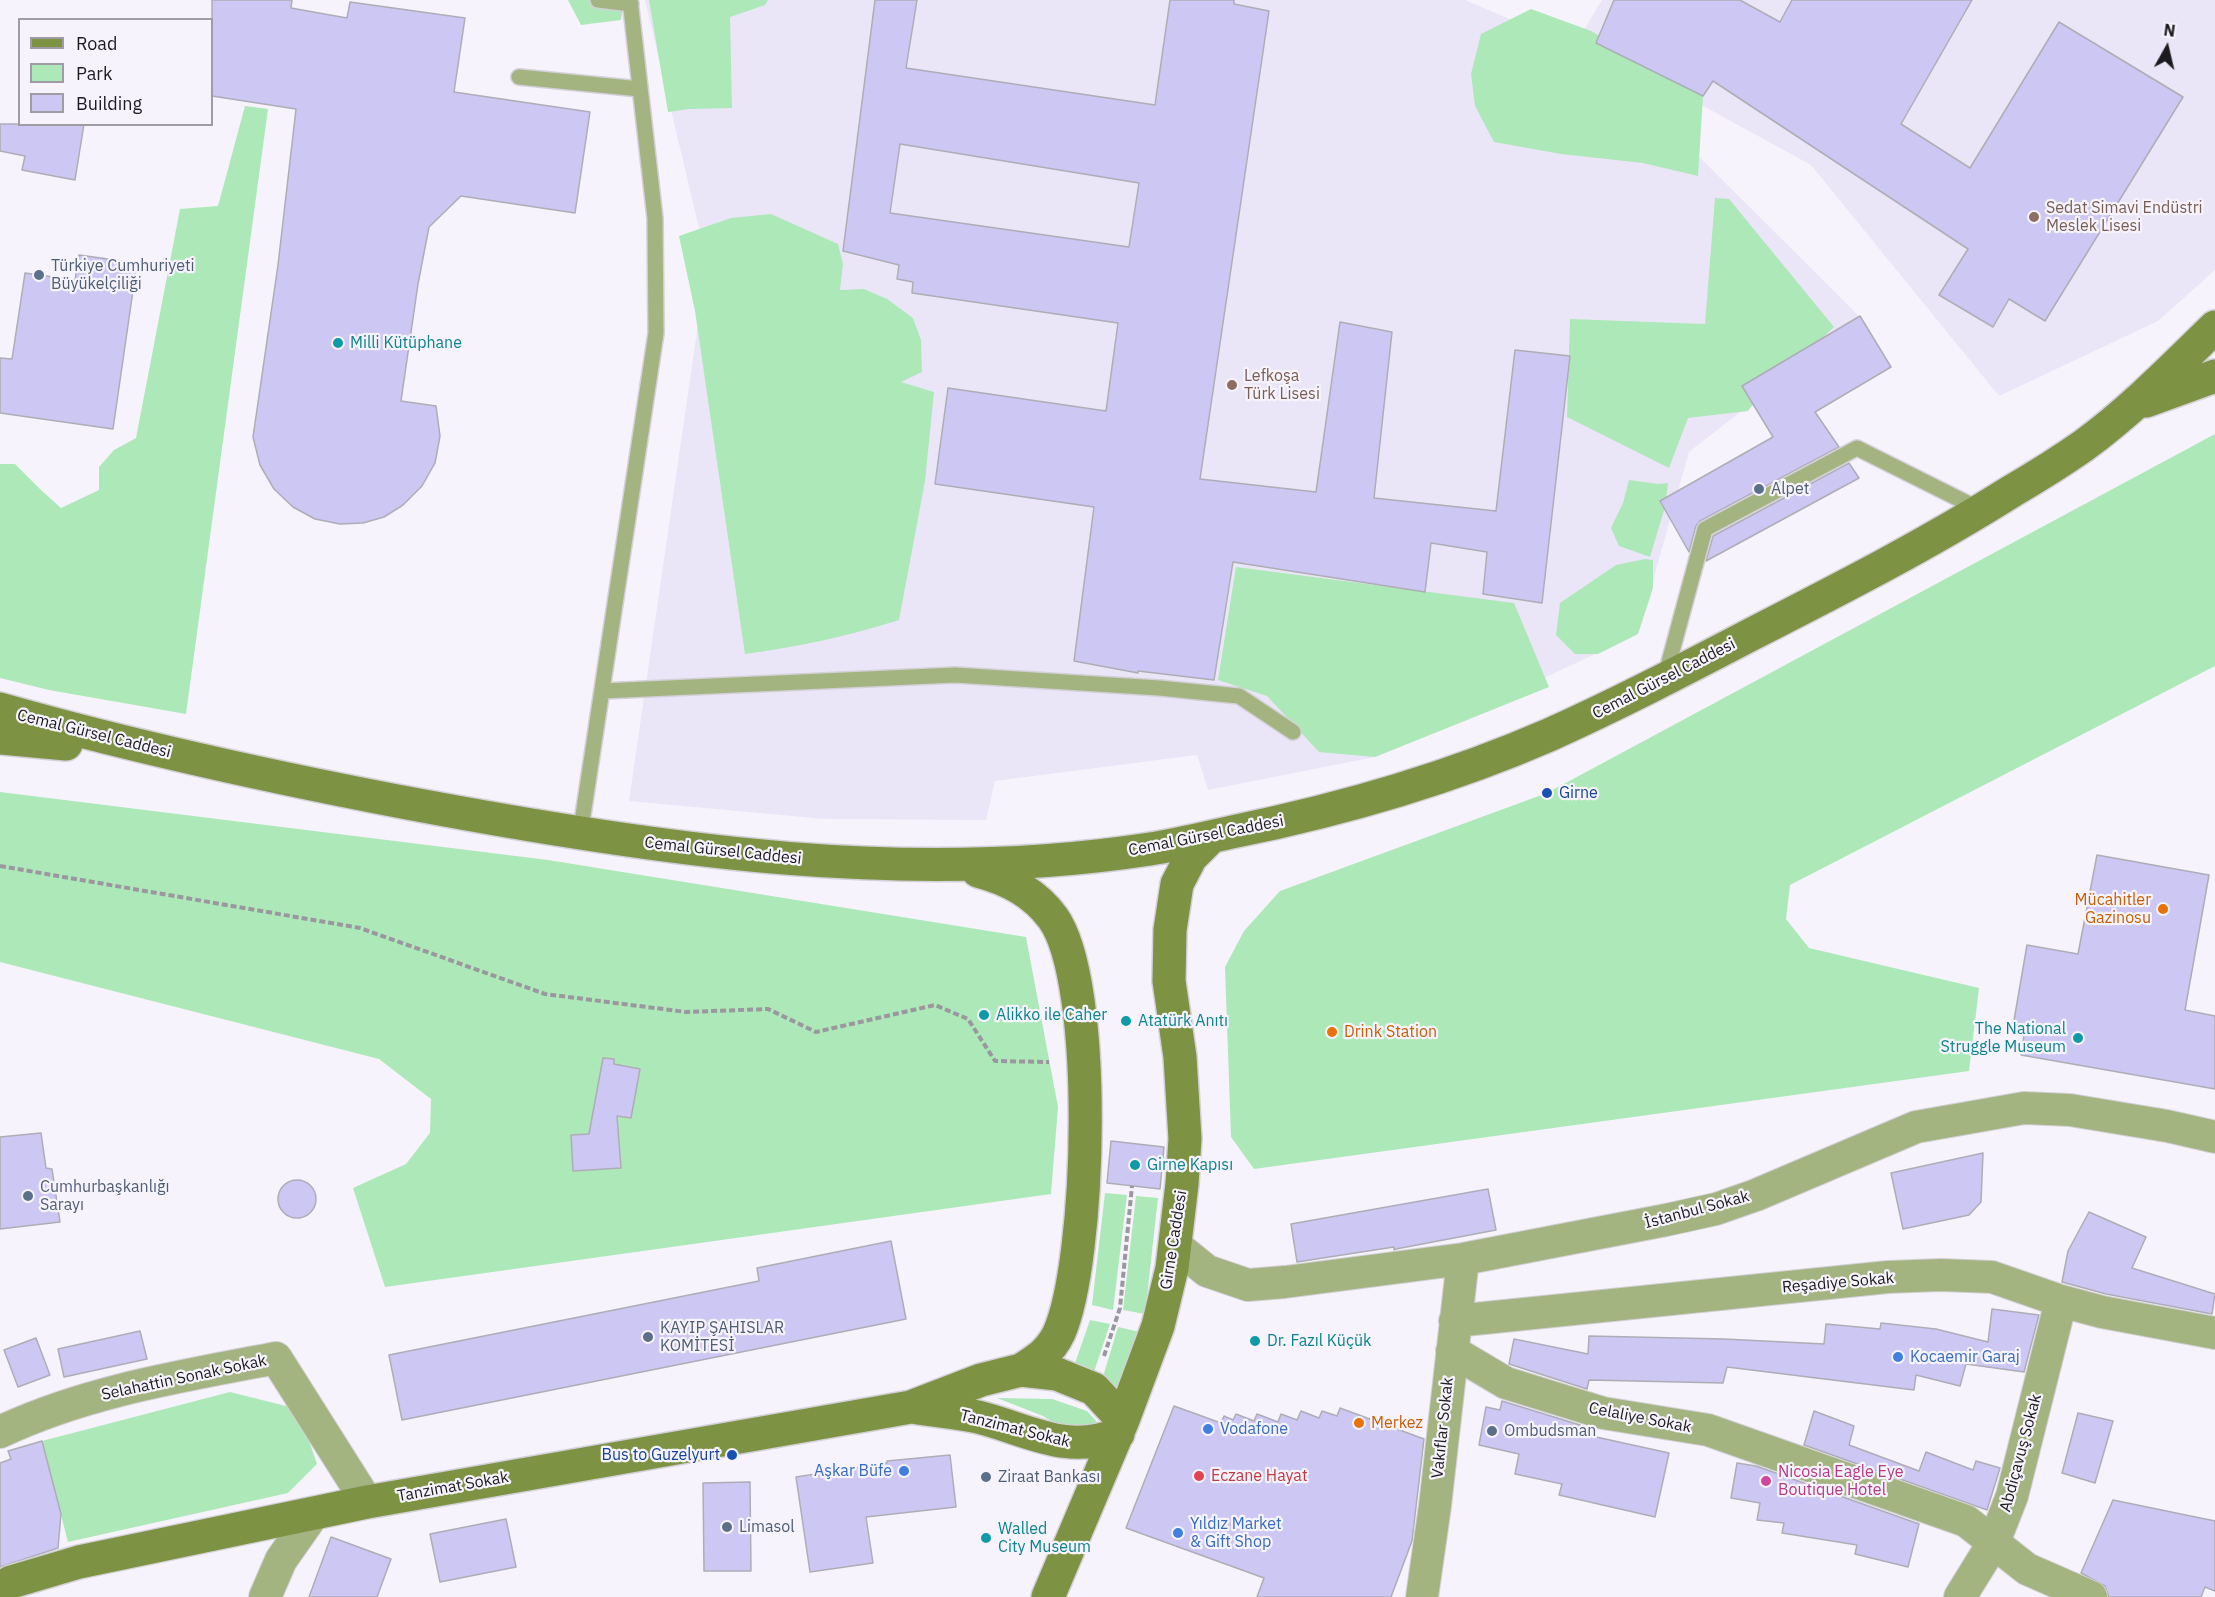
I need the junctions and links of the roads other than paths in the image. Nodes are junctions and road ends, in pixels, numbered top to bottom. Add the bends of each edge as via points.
1 (598, 0) edge
2 (630, 2) edge
3 (519, 77) dead end
4 (640, 89) junction
5 (2215, 327) edge
6 (2215, 376) edge
7 (2134, 406) junction
8 (1981, 510) junction
9 (1665, 679) junction
10 (603, 691) junction
11 (0, 710) edge
12 (1293, 732) dead end
13 (0, 738) edge
14 (187, 757) junction
15 (580, 835) junction
16 (1210, 837) junction
17 (954, 864) junction
18 (2215, 1137) edge
19 (1176, 1246) junction
20 (1463, 1259) junction
21 (2061, 1301) junction
22 (2215, 1332) edge
23 (1453, 1336) junction
24 (1021, 1370) junction
25 (911, 1407) junction
26 (1121, 1427) junction
27 (0, 1432) edge
28 (367, 1502) junction
29 (314, 1513) junction
30 (1994, 1542) junction
31 (0, 1589) edge
32 (265, 1597) edge
33 (1048, 1597) edge
34 (1422, 1597) edge
35 (1960, 1597) edge
36 (2091, 1597) edge

1 - 2 lane
2 - 4 lane
3 - 4 lane
4 - 10 lane via 655,218 656,333
5 - 7 street
6 - 7 street
7 - 8 street, Cemal Gürsel Caddesi via 2080,448
8 - 9 street, Cemal Gürsel Caddesi via 1863,578
8 - 9 lane via 1857,448 1705,530
9 - 16 street, Cemal Gürsel Caddesi via 1547,736 1413,786 1279,823
10 - 12 lane via 955,675 1239,696
10 - 15 lane
11 - 14 street, Cemal Gürsel Caddesi
13 - 14 street, Cemal Gürsel Caddesi
14 - 15 street, Cemal Gürsel Caddesi
15 - 17 street, Cemal Gürsel Caddesi via 812,860
16 - 17 street, Cemal Gürsel Caddesi via 1094,856
16 - 19 street, Girne Caddesi via 1191,857 1177,885 1169,939 1169,981 1180,1057 1185,1139
17 - 24 street via 1017,885 1038,900 1054,919 1064,939 1082,1021 1084,1184 1075,1267 1059,1333 1047,1353
18 - 20 street, İstanbul Sokak via 2070,1110 2024,1108 1990,1112 1916,1127 1716,1209
19 - 20 street, İstanbul Sokak via 1207,1271 1248,1285
19 - 26 street, Girne Caddesi via 1158,1326
20 - 23 street, Vakıflar Sokak
21 - 22 street, Reşadiye Sokak via 2130,1318
21 - 23 street, Reşadiye Sokak via 1992,1277 1888,1277
21 - 30 street, Abdiçavuş Sokak via 2012,1496
23 - 30 street, Celaliye Sokak via 1506,1383 1603,1413 1708,1430 1966,1521
23 - 34 street, Vakıflar Sokak
24 - 25 street, Tanzimat Sokak via 981,1380
24 - 26 street, Tanzimat Sokak via 1057,1374 1094,1389
25 - 26 street, Tanzimat Sokak via 975,1417 1076,1444 1102,1441
25 - 28 street, Tanzimat Sokak
26 - 33 street, Girne Caddesi
27 - 28 street, Selahattin Sonak Sokak via 84,1400 276,1358
28 - 29 street, Tanzimat Sokak
29 - 31 street, Tanzimat Sokak via 79,1562 11,1582
29 - 32 street via 281,1560
30 - 35 street, Abdiçavuş Sokak
30 - 36 street, Celaliye Sokak via 2027,1569

